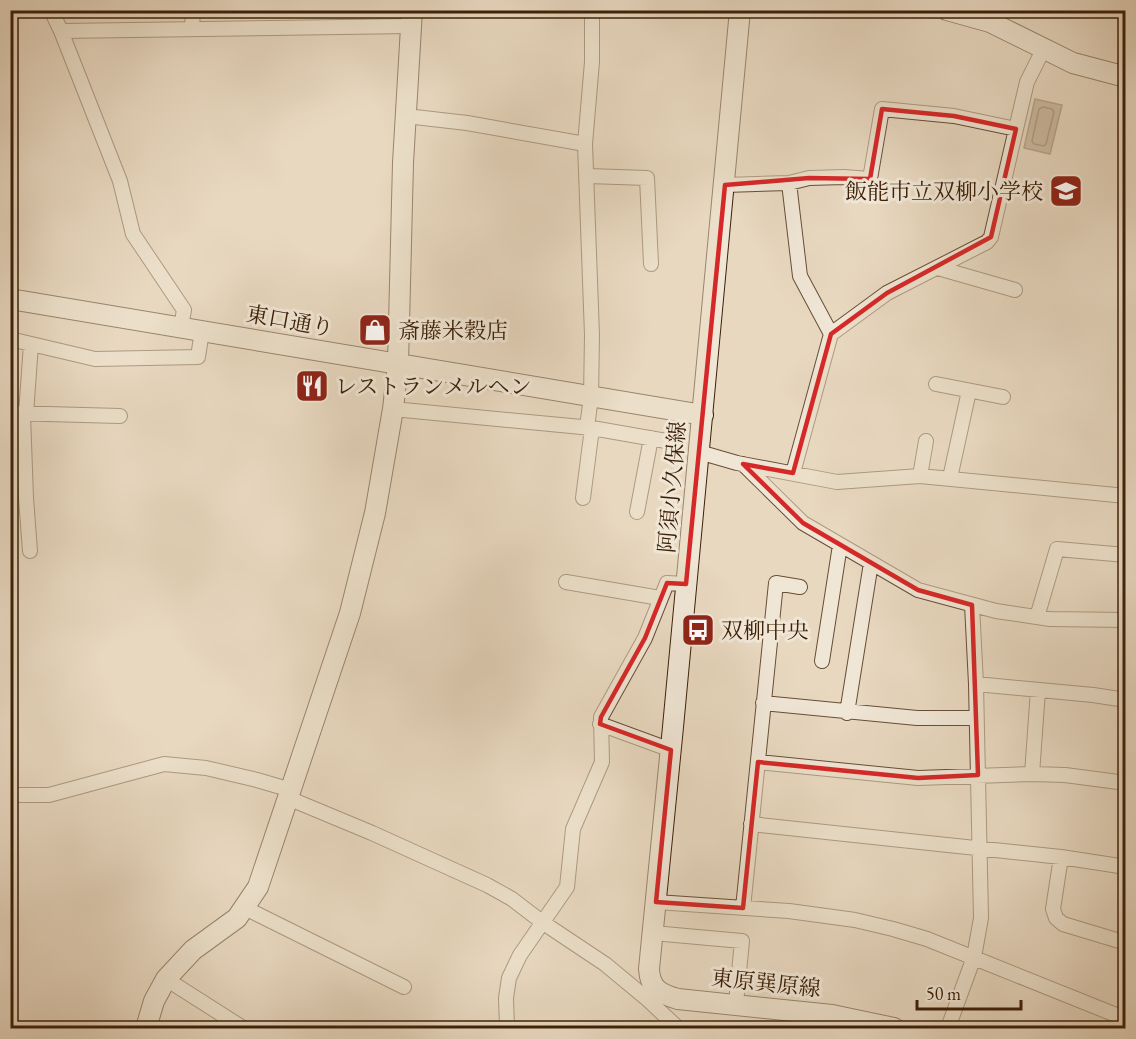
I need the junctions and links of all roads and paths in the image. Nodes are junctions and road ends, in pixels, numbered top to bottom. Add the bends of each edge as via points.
1 (51, 10) edge
2 (193, 10) edge
3 (592, 10) edge
4 (740, 10) edge
5 (947, 10) edge
6 (412, 18) edge
7 (192, 29) junction
8 (61, 31) junction
9 (1044, 48) junction
10 (1125, 77) edge
11 (406, 116) junction
12 (1016, 129) junction
13 (585, 144) junction
14 (588, 176) junction
15 (789, 183) junction
16 (725, 185) junction
17 (651, 264) dead end
18 (938, 268) junction
19 (1015, 290) dead end
20 (10, 299) edge
21 (181, 327) junction
22 (202, 331) junction
23 (831, 334) junction
24 (10, 339) edge
25 (31, 344) junction
26 (398, 364) junction
27 (936, 384) dead end
28 (969, 391) junction
29 (591, 397) junction
30 (1003, 397) dead end
31 (393, 408) junction
32 (20, 413) edge
33 (120, 416) dead end
34 (703, 416) junction
35 (589, 427) junction
36 (651, 438) junction
37 (926, 441) dead end
38 (672, 442) dead end
39 (699, 452) junction
40 (743, 464) junction
41 (793, 473) junction
42 (920, 476) junction
43 (950, 478) junction
44 (1125, 496) edge
45 (583, 498) dead end
46 (637, 512) dead end
47 (840, 545) junction
48 (30, 551) dead end
49 (1125, 555) edge
50 (871, 563) junction
51 (566, 582) dead end
52 (686, 584) junction
53 (800, 587) dead end
54 (660, 598) junction
55 (972, 605) junction
56 (1036, 617) junction
57 (1125, 620) edge
58 (822, 661) dead end
59 (976, 684) junction
60 (1038, 690) junction
61 (1125, 700) edge
62 (763, 703) junction
63 (847, 713) junction
64 (976, 718) junction
65 (600, 724) junction
66 (671, 750) junction
67 (758, 762) junction
68 (1032, 774) junction
69 (978, 776) junction
70 (1125, 783) edge
71 (289, 794) junction
72 (10, 795) edge
73 (751, 824) junction
74 (980, 848) junction
75 (1061, 856) junction
76 (1125, 867) edge
77 (656, 902) junction
78 (245, 908) junction
79 (743, 908) junction
80 (542, 922) junction
81 (653, 933) junction
82 (1125, 942) edge
83 (974, 957) junction
84 (649, 969) joint
85 (166, 979) junction
86 (404, 987) dead end
87 (736, 1004) junction
88 (1125, 1019) edge
89 (146, 1029) edge
90 (243, 1029) edge
91 (507, 1029) edge
92 (678, 1029) edge
93 (894, 1029) edge
94 (948, 1029) edge

1 - 8 street
2 - 7 street
3 - 13 street
4 - 16 street, 阿須小久保線
5 - 9 street via 990,22
6 - 7 street
6 - 11 street
7 - 8 street
8 - 21 street via 120,181 133,234 184,310
9 - 10 street via 1072,63
9 - 12 street via 1027,82
11 - 13 street
11 - 26 street
12 - 15 street via 954,116 882,109 870,179 809,178
12 - 18 street via 991,237 987,243
13 - 14 street
14 - 17 street via 647,178
14 - 29 street
15 - 16 street
15 - 23 street via 800,276
16 - 34 street, 阿須小久保線
18 - 19 street
18 - 23 street via 887,293
20 - 21 street, 東口通り
21 - 22 street, 東口通り
22 - 25 street via 198,357 95,359
22 - 26 street, 東口通り
23 - 41 street
24 - 25 street
25 - 32 street
26 - 29 street, 東口通り
26 - 31 street
27 - 28 street
28 - 30 street
28 - 43 street
29 - 34 street, 東口通り
29 - 35 street
31 - 35 street
31 - 71 street via 375,513 350,613
32 - 33 street
32 - 48 street
34 - 39 street, 阿須小久保線
35 - 36 street
35 - 45 street
36 - 38 street
36 - 46 street
37 - 42 street
39 - 40 street
39 - 52 street, 阿須小久保線
40 - 41 street
40 - 47 street via 803,523
41 - 42 street via 837,482
42 - 43 street
43 - 44 street
47 - 50 street
47 - 58 street
49 - 56 street via 1057,549
50 - 55 street via 918,590
50 - 63 street
51 - 54 street
52 - 54 street via 667,583
52 - 66 street, 阿須小久保線
53 - 62 street via 776,583
54 - 65 street via 645,638
55 - 56 street
55 - 59 street
56 - 57 street
59 - 60 street
59 - 64 street
60 - 61 street
60 - 68 street
62 - 63 street
62 - 67 street
63 - 64 street
64 - 69 street
65 - 66 street
65 - 80 street via 602,762 573,829 567,887
66 - 77 street, 阿須小久保線
67 - 69 street via 918,778
67 - 73 street
68 - 69 street
68 - 70 street
69 - 74 street
71 - 72 street via 257,780 206,768 164,764 49,795
71 - 78 street via 258,887
71 - 80 street via 487,885
73 - 74 street
73 - 79 street
74 - 75 street
74 - 83 street via 981,918
75 - 76 street
75 - 82 street via 1053,909 1056,918 1063,924
77 - 79 street
77 - 81 street, 阿須小久保線
78 - 85 street
78 - 86 street
79 - 83 street via 855,920 927,939
80 - 91 street via 509,978
80 - 92 street via 605,964
81 - 84 street, 阿須小久保線
81 - 87 street via 742,941
83 - 88 street
83 - 94 street
84 - 87 street, 東原巽原線 via 655,989 667,996
85 - 89 street
85 - 90 street
87 - 93 street, 東原巽原線 via 832,1015

